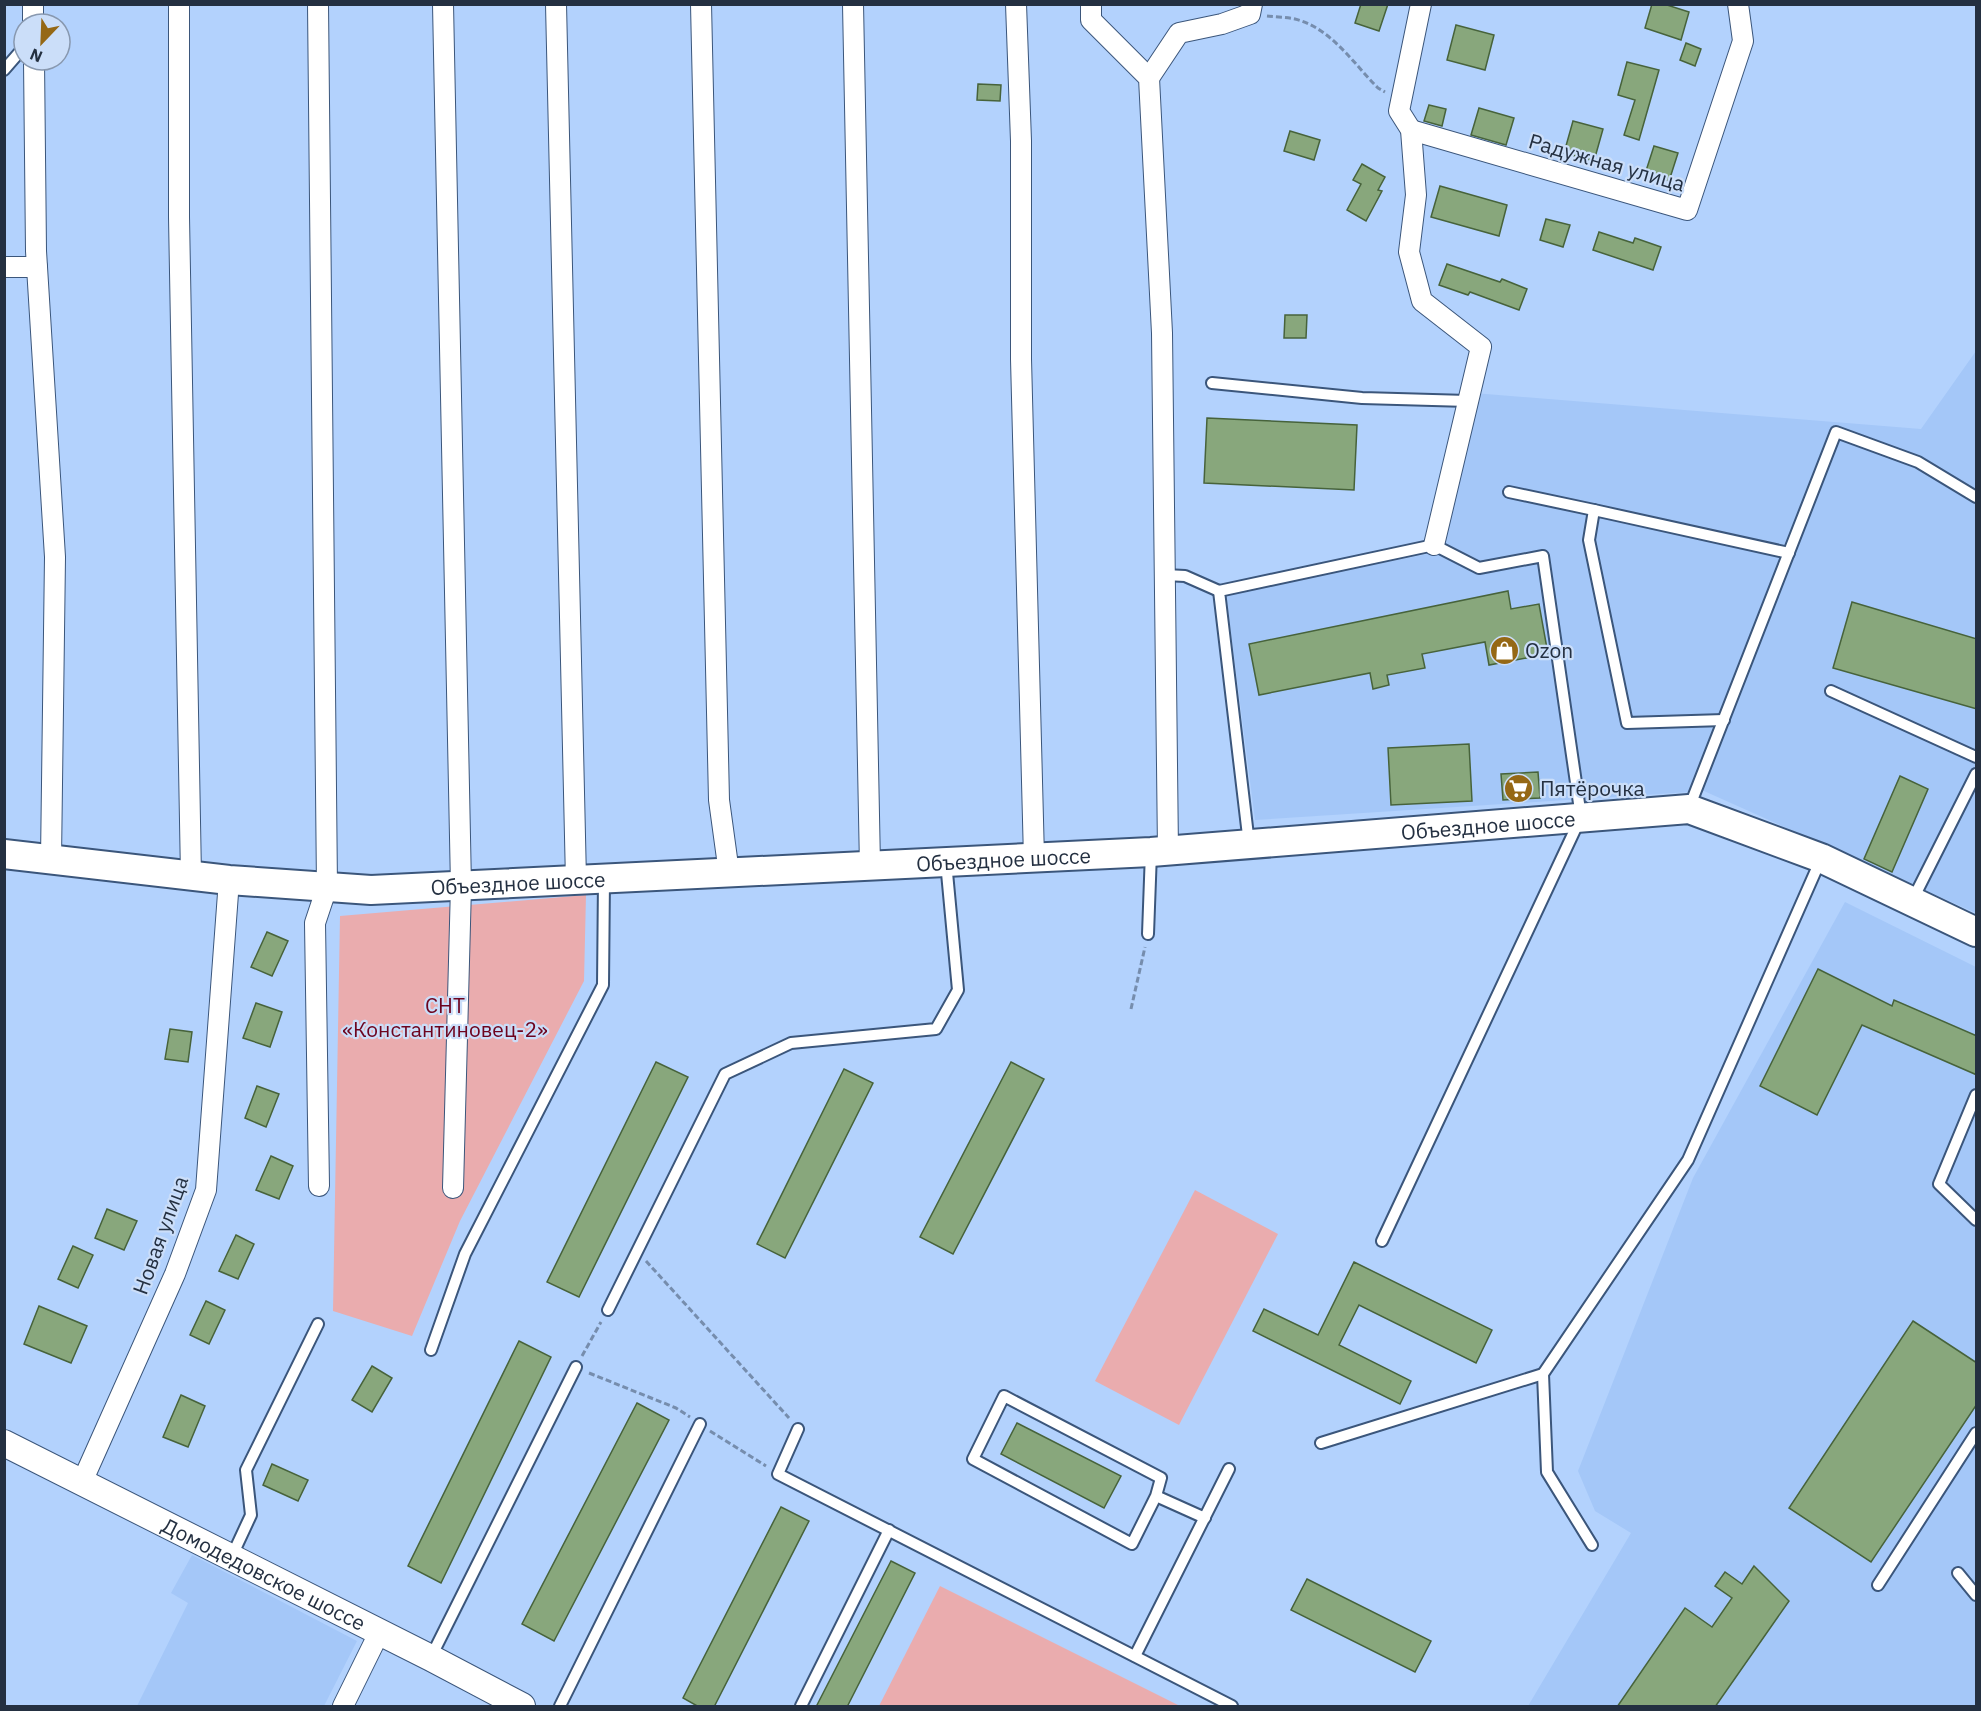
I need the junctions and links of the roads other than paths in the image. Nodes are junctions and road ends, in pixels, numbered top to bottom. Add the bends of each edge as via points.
1 (179, 4) edge
2 (318, 4) edge
3 (443, 4) edge
4 (556, 4) edge
5 (701, 4) edge
6 (853, 4) edge
7 (1016, 4) edge
8 (1091, 4) edge
9 (1421, 4) edge
10 (1738, 4) edge
11 (1251, 9) edge
12 (34, 72) edge
13 (1149, 78) junction
14 (1411, 130) junction
15 (4, 267) edge
16 (37, 267) junction
17 (1212, 383) dead end
18 (1468, 401) junction
19 (1509, 492) dead end
20 (1977, 497) edge
21 (1594, 510) junction
22 (1434, 544) junction
23 (1789, 553) junction
24 (1165, 574) junction
25 (1219, 591) junction
26 (1831, 691) dead end
27 (1724, 720) junction
28 (1977, 757) edge
29 (1977, 774) edge
30 (1689, 809) junction
31 (1581, 817) junction
32 (1249, 844) junction
33 (1160, 851) junction
34 (4, 854) edge
35 (1034, 858) junction
36 (1821, 858) junction
37 (51, 859) junction
38 (946, 862) junction
39 (870, 866) junction
40 (729, 873) junction
41 (191, 876) junction
42 (229, 880) junction
43 (590, 880) junction
44 (461, 886) junction
45 (327, 887) junction
46 (1912, 902) junction
47 (1977, 932) edge
48 (1148, 933) road end
49 (1977, 1095) edge
50 (319, 1186) dead end
51 (453, 1188) dead end
52 (1977, 1220) edge
53 (1382, 1241) dead end
54 (608, 1310) road end
55 (318, 1324) dead end
56 (431, 1350) dead end
57 (576, 1367) road end
58 (1543, 1374) junction
59 (700, 1424) road end
60 (798, 1429) road end
61 (1977, 1433) edge
62 (4, 1443) edge
63 (1321, 1443) dead end
64 (1229, 1469) dead end
65 (82, 1482) junction
66 (1156, 1496) junction
67 (1205, 1518) junction
68 (889, 1530) junction
69 (1592, 1545) dead end
70 (231, 1558) junction
71 (1958, 1573) dead end
72 (1878, 1586) dead end
73 (1977, 1595) edge
74 (380, 1633) junction
75 (1135, 1656) junction
76 (431, 1658) junction
77 (343, 1707) edge
78 (522, 1707) edge
79 (560, 1707) edge
80 (801, 1707) edge
81 (1232, 1707) edge

1 - 41 street via 178,217
2 - 45 street
3 - 44 street
4 - 43 street
5 - 40 street via 719,800
6 - 39 street
7 - 35 street
8 - 13 street via 1091,20
9 - 14 street via 1399,111
10 - 14 street, Радужная улица via 1743,41 1688,210
11 - 13 street via 1222,24 1179,33
12 - 16 street
13 - 24 street via 1162,333
14 - 18 street via 1416,195 1409,252 1422,301 1481,347
15 - 16 street
16 - 37 street via 55,557
17 - 18 lane via 1362,398
18 - 22 street
19 - 21 lane
20 - 23 lane via 1918,462 1836,432
21 - 23 lane
21 - 27 lane via 1589,540 1627,723
22 - 25 lane
22 - 31 lane via 1479,568 1543,556
23 - 27 lane
24 - 25 lane via 1185,576
24 - 33 street
25 - 32 lane
26 - 28 lane
27 - 30 lane
29 - 46 lane
30 - 31 main road, Объездное шоссе
30 - 36 main road, Объездное шоссе
31 - 32 main road, Объездное шоссе
31 - 53 lane
32 - 33 main road, Объездное шоссе
33 - 35 main road, Объездное шоссе
33 - 48 lane
34 - 37 main road, Объездное шоссе
35 - 38 main road, Объездное шоссе
36 - 46 main road, Объездное шоссе
36 - 58 lane via 1688,1160
37 - 41 main road, Объездное шоссе
38 - 39 main road, Объездное шоссе
38 - 54 lane via 958,990 936,1029 791,1043 725,1074
39 - 40 main road, Объездное шоссе
40 - 43 main road, Объездное шоссе
41 - 42 main road, Объездное шоссе
42 - 45 main road, Объездное шоссе
42 - 65 street, Новая улица via 206,1190 175,1274
43 - 44 main road, Объездное шоссе
43 - 56 lane via 603,985 465,1254
44 - 45 main road, Объездное шоссе via 371,891
44 - 51 street
45 - 50 street via 315,923
46 - 47 main road, Объездное шоссе
49 - 52 lane via 1939,1184
55 - 70 lane via 246,1470 252,1515
57 - 76 lane
58 - 63 lane
58 - 69 lane via 1547,1472
59 - 79 lane
60 - 68 lane via 778,1474
61 - 72 lane
62 - 65 street, Домодедовское шоссе
64 - 67 lane
65 - 70 street, Домодедовское шоссе
66 - 66 lane via 1161,1478 1004,1396 973,1459 1132,1544
66 - 67 lane
67 - 75 lane
68 - 75 lane
68 - 80 lane
70 - 74 street, Домодедовское шоссе
71 - 73 lane
74 - 76 street, Домодедовское шоссе
74 - 77 street
75 - 81 lane
76 - 78 street, Домодедовское шоссе

